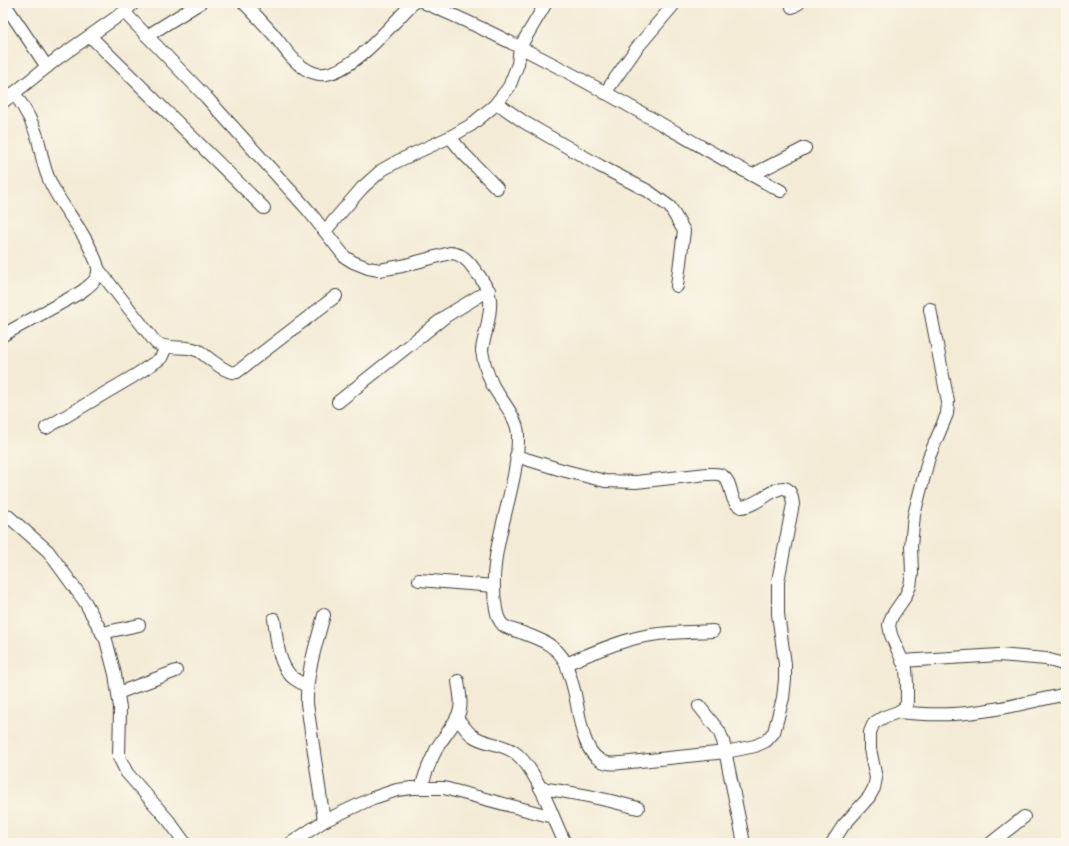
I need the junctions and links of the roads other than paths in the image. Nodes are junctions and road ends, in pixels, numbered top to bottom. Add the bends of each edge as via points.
1 (4, 3) edge
2 (134, 3) edge
3 (200, 3) edge
4 (244, 3) edge
5 (413, 3) edge
6 (425, 3) edge
7 (546, 3) edge
8 (674, 3) edge
9 (124, 12) junction
10 (90, 36) junction
11 (147, 36) junction
12 (520, 47) junction
13 (47, 67) junction
14 (14, 93) junction
15 (605, 93) junction
16 (3, 102) edge
17 (497, 103) junction
18 (450, 137) junction
19 (805, 148) dead end
20 (752, 175) junction
21 (497, 188) dead end
22 (781, 191) dead end
23 (264, 208) dead end
24 (325, 231) junction
25 (99, 270) junction
26 (677, 286) dead end
27 (489, 290) junction
28 (336, 296) dead end
29 (930, 310) dead end
30 (3, 335) edge
31 (166, 347) junction
32 (338, 402) dead end
33 (46, 428) dead end
34 (516, 456) junction
35 (3, 513) edge
36 (419, 580) dead end
37 (494, 586) junction
38 (324, 615) dead end
39 (274, 619) dead end
40 (139, 625) dead end
41 (713, 631) dead end
42 (102, 632) junction
43 (902, 661) junction
44 (566, 664) junction
45 (1066, 665) edge
46 (176, 671) dead end
47 (458, 681) dead end
48 (306, 687) junction
49 (118, 693) junction
50 (1066, 694) edge
51 (699, 706) dead end
52 (898, 712) junction
53 (457, 718) junction
54 (726, 752) junction
55 (420, 788) junction
56 (540, 788) junction
57 (638, 808) dead end
58 (553, 817) junction
59 (1024, 817) dead end
60 (324, 821) junction
61 (185, 843) edge
62 (291, 843) edge
63 (565, 843) edge
64 (744, 843) edge
65 (832, 843) edge
66 (991, 843) edge

1 - 13 street
2 - 9 street
3 - 11 street
4 - 5 street via 295,61 315,74 329,74 348,65 371,46
6 - 12 street
7 - 12 street
8 - 15 street via 636,49
9 - 10 street
9 - 11 street
10 - 13 street
10 - 23 street
11 - 24 street via 206,97
12 - 15 street
12 - 17 street via 514,75
13 - 14 street
14 - 16 street
14 - 25 street via 31,120 48,178 86,238
15 - 20 street
17 - 18 street via 471,125
17 - 26 street via 594,163 648,191 670,207 684,231
18 - 21 street
18 - 24 street via 382,170 362,188
19 - 20 street
20 - 22 street
24 - 27 street via 345,257 379,270 456,253 471,264
25 - 30 street via 97,278 81,292
25 - 31 street via 149,335 156,343
27 - 32 street via 446,316
27 - 34 street via 491,305 482,349 484,368 511,413 518,433
28 - 31 street via 234,373 198,350
29 - 43 street via 948,402 947,414 929,457 914,515 910,586 889,625
31 - 33 street via 157,361
34 - 37 street via 513,482 494,562
34 - 54 street via 605,481 636,482 716,474 723,476 734,502 741,507 754,504 779,488 784,487 792,494 794,504 778,581 778,614 785,680 774,732 766,741 755,746
35 - 42 street via 48,551 85,602
36 - 37 street
37 - 44 street via 498,619 503,625 542,640 559,652
38 - 48 street
39 - 48 street via 284,665 292,676
40 - 42 street
41 - 44 street via 670,632 636,638 597,650
42 - 49 street
43 - 45 street via 999,655 1046,658
43 - 52 street via 908,683 907,703
44 - 54 street via 585,737 591,752 600,760 610,764
46 - 49 street
47 - 53 street via 461,696
48 - 60 street
49 - 61 street via 119,757 127,773 169,820
50 - 52 street via 1002,708 955,714
51 - 54 street via 719,731
52 - 65 street via 874,723 870,732 870,749 876,778 874,788
53 - 55 street via 436,749
53 - 56 street via 479,740 504,746 514,752 534,774
54 - 64 street
55 - 58 street via 444,788
55 - 60 street via 397,790 373,798
56 - 57 street via 594,796
56 - 58 street
58 - 63 street
59 - 66 street
60 - 62 street

